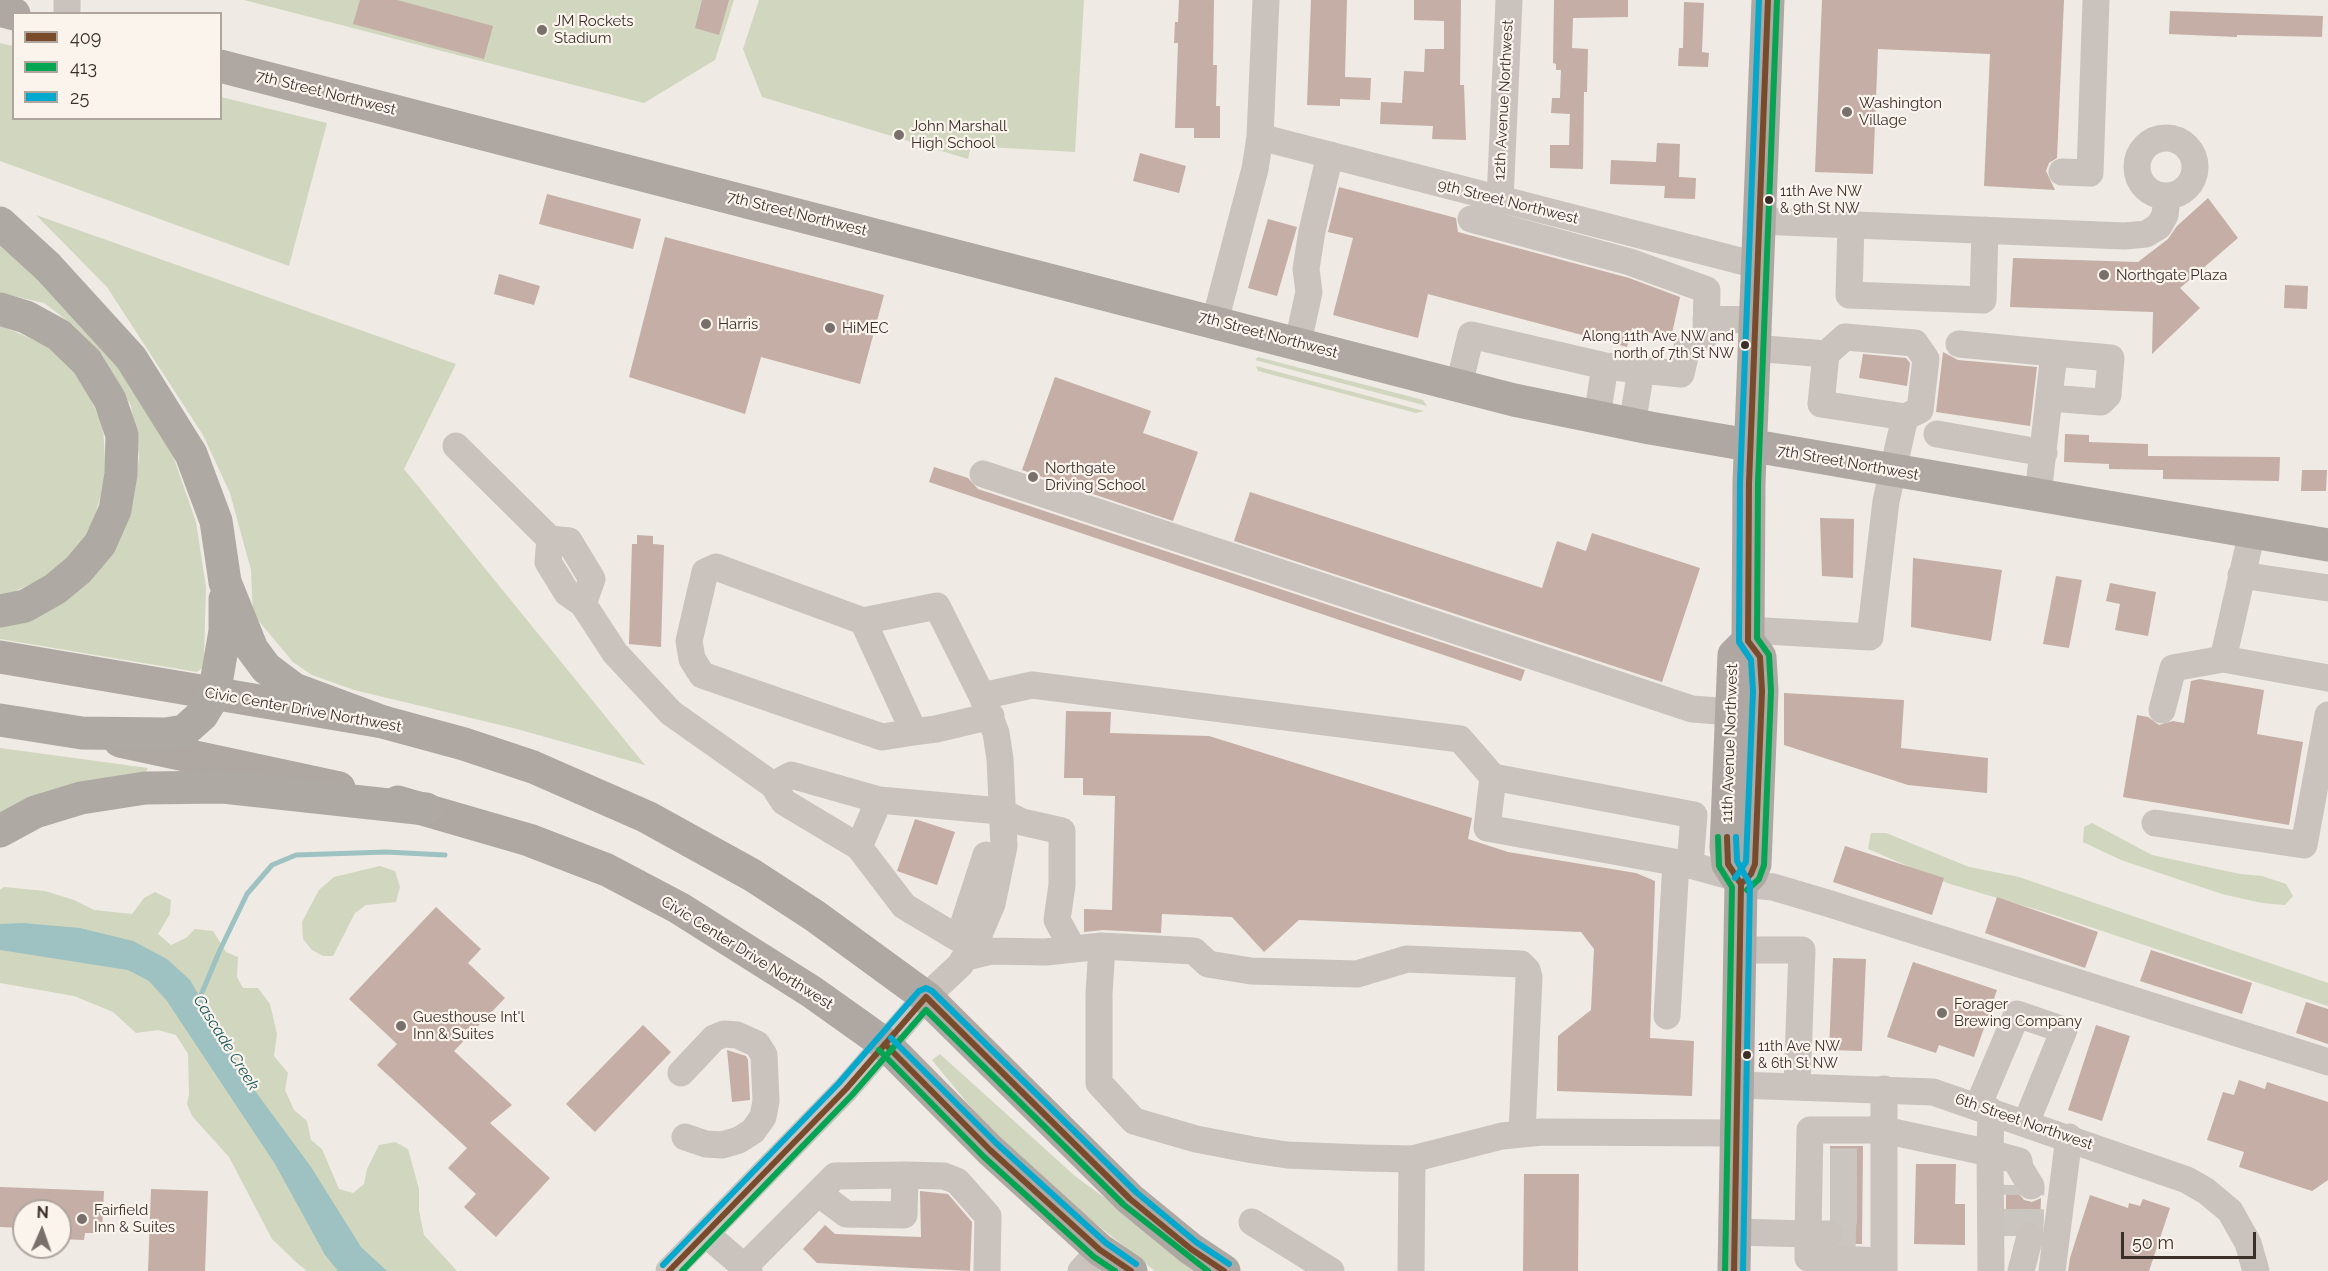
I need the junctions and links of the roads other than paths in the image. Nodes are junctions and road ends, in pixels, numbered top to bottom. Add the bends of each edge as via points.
1 (1266, 0) edge
2 (1509, 0) edge
3 (1768, 0) edge
4 (2096, 0) edge
5 (222, 67) edge
6 (1260, 137) junction
7 (1330, 155) junction
8 (2062, 172) dead end
9 (2167, 196) dead end
10 (1506, 210) junction
11 (1471, 219) dead end
12 (1758, 221) junction
13 (0, 223) edge
14 (1851, 225) junction
15 (1561, 229) junction
16 (1985, 230) junction
17 (1636, 235) junction
18 (1706, 252) junction
19 (1630, 262) junction
20 (1756, 265) junction
21 (1698, 287) junction
22 (0, 309) edge
23 (1706, 319) junction
24 (1215, 321) junction
25 (1754, 334) junction
26 (1298, 342) junction
27 (1959, 344) dead end
28 (2054, 353) junction
29 (1826, 354) junction
30 (1605, 366) junction
31 (1641, 370) junction
32 (1459, 386) junction
33 (2050, 398) junction
34 (1597, 417) junction
35 (1905, 417) junction
36 (1632, 425) junction
37 (1937, 434) dead end
38 (456, 446) dead end
39 (1750, 446) junction
40 (2044, 453) junction
41 (1894, 471) junction
42 (983, 474) dead end
43 (2038, 495) junction
44 (2252, 532) junction
45 (2328, 545) edge
46 (2241, 575) junction
47 (225, 582) junction
48 (2328, 588) edge
49 (0, 610) edge
50 (863, 621) junction
51 (1748, 635) junction
52 (0, 657) edge
53 (2223, 659) junction
54 (2328, 678) edge
55 (214, 695) junction
56 (986, 706) junction
57 (2162, 710) dead end
58 (1731, 712) junction
59 (2328, 715) edge
60 (0, 720) edge
61 (383, 722) junction
62 (914, 732) junction
63 (82, 733) junction
64 (2324, 758) edge
65 (1493, 777) junction
66 (773, 785) junction
67 (879, 800) junction
68 (426, 809) junction
69 (1000, 811) junction
70 (2155, 823) dead end
71 (2318, 829) edge
72 (0, 831) edge
73 (859, 847) junction
74 (1683, 864) junction
75 (1739, 881) junction
76 (1102, 946) junction
77 (962, 948) junction
78 (1073, 949) junction
79 (1740, 950) junction
80 (1047, 952) junction
81 (1099, 994) junction
82 (927, 997) junction
83 (1667, 1016) dead end
84 (885, 1044) junction
85 (2328, 1062) edge
86 (681, 1073) dead end
87 (1738, 1085) junction
88 (1797, 1086) junction
89 (1884, 1089) junction
90 (1984, 1108) junction
91 (2026, 1123) junction
92 (1884, 1131) junction
93 (1532, 1132) junction
94 (1737, 1133) junction
95 (685, 1137) dead end
96 (2069, 1137) junction
97 (1990, 1153) junction
98 (1412, 1159) junction
99 (905, 1175) junction
100 (2021, 1180) tunnel mouth
101 (818, 1192) junction
102 (1819, 1199) junction
103 (1875, 1213) edge
104 (1252, 1222) dead end
105 (1735, 1232) junction
106 (706, 1234) junction
107 (2021, 1236) tunnel mouth
108 (1090, 1261) edge
109 (2021, 1268) edge
110 (747, 1269) edge
111 (669, 1271) edge
112 (987, 1271) edge
113 (1131, 1271) edge
114 (1224, 1271) edge
115 (1331, 1271) edge
116 (1411, 1271) edge
117 (1734, 1271) edge
118 (1991, 1271) edge
119 (2052, 1271) edge
120 (2256, 1271) edge

1 - 6 street
2 - 10 street, 12th Avenue Northwest
3 - 12 main road, 11th Avenue Northwest
4 - 8 street via 2090,173
5 - 24 main road, 7th Street Northwest
6 - 7 street, 9th Street Northwest
6 - 24 street
7 - 10 street, 9th Street Northwest
7 - 26 street via 1312,231 1306,269 1309,292
9 - 16 street via 2159,226 2146,234
10 - 11 street
10 - 15 street, 9th Street Northwest
12 - 14 street
12 - 20 main road, 11th Avenue Northwest
13 - 47 highway via 48,267 131,358 169,417 207,492 216,521
14 - 16 street
14 - 16 street via 1849,295 1983,300
15 - 17 street, 9th Street Northwest
15 - 19 street
17 - 18 street, 9th Street Northwest
17 - 19 street
18 - 20 street, 9th Street Northwest
18 - 21 street
19 - 21 street
20 - 25 main road, 11th Avenue Northwest
21 - 23 street via 1707,290
22 - 49 highway via 26,317 59,335 87,362 110,400 122,435 122,474 115,510 100,544 55,589 25,606
23 - 25 street
23 - 31 street via 1706,335 1687,348 1681,375
24 - 26 main road, 7th Street Northwest
25 - 29 street
25 - 39 main road, 11th Avenue Northwest
26 - 32 main road, 7th Street Northwest
27 - 28 street
28 - 33 street
28 - 33 street via 2111,358 2108,395 2101,402
29 - 35 street via 1821,404
29 - 35 street via 1845,337 1915,343 1926,359 1920,410
30 - 31 street
30 - 32 street via 1471,334
30 - 34 street
31 - 36 street
32 - 34 main road, 7th Street Northwest
33 - 40 street
34 - 36 main road, 7th Street Northwest
35 - 41 street
36 - 39 main road, 7th Street Northwest
37 - 40 street
38 - 66 street via 550,539 548,562 567,593 583,604 615,653 671,713
39 - 41 main road, 7th Street Northwest
39 - 51 main road, 11th Avenue Northwest
40 - 43 street
41 - 43 main road, 7th Street Northwest
41 - 51 street via 1886,501 1870,637
42 - 58 street via 1692,710
43 - 44 main road, 7th Street Northwest
44 - 45 main road, 7th Street Northwest
44 - 46 street
46 - 48 street
46 - 53 street
47 - 55 highway via 225,631
47 - 61 highway via 252,649 266,668 294,689
50 - 56 street via 937,606
50 - 62 street
50 - 62 street via 716,567 705,572 689,641 692,659 702,675 882,737
51 - 58 main road, 11th Avenue Northwest via 1734,656
51 - 75 main road, 11th Avenue Northwest via 1760,657 1762,691 1755,864 1752,874
52 - 55 main road, Civic Center Drive Northwest
53 - 54 street
53 - 57 street via 2173,668
55 - 61 main road, Civic Center Drive Northwest
55 - 63 highway via 202,715 184,731
56 - 62 street
56 - 65 street via 1032,685 1460,738
56 - 69 street via 1000,759
58 - 75 main road, 11th Avenue Northwest via 1726,848 1728,864
59 - 64 street
60 - 63 highway, Civic Center Drive Northwest
61 - 82 main road, Civic Center Drive Northwest via 533,767 646,817 788,898
63 - 68 main road, Civic Center Drive Northwest
64 - 71 street
65 - 74 street via 1487,828
65 - 74 street via 1694,815
66 - 67 street via 791,776
66 - 73 street via 784,802
67 - 69 street
67 - 73 street
68 - 72 highway via 223,787 145,788 81,798 35,812
68 - 84 main road, Civic Center Drive Northwest via 568,855 670,903 812,992
69 - 77 street via 1004,846 992,904 977,939
69 - 78 street via 1022,822 1062,831 1062,885 1057,920
70 - 71 street via 2304,845
73 - 77 street via 904,906
74 - 75 street
74 - 83 street
75 - 79 main road, 11th Avenue Northwest
75 - 85 street via 1827,903
76 - 78 street
76 - 81 street
76 - 93 street via 1194,951 1208,964 1251,971 1357,974 1407,959 1521,964 1529,977
77 - 80 street
77 - 82 street
78 - 80 street
79 - 87 main road, 11th Avenue Northwest
79 - 88 street via 1802,950
80 - 81 street via 1089,975
81 - 98 street via 1099,1083 1134,1121 1196,1139 1287,1155
82 - 84 street
82 - 114 main road, Civic Center Drive Northwest via 1130,1199
84 - 106 street
84 - 108 main road, Civic Center Drive Northwest via 990,1150
86 - 95 street via 714,1038 724,1034 757,1044 764,1055 766,1101 763,1117 753,1131 722,1144
87 - 88 street, 6th Street Northwest
87 - 94 main road, 11th Avenue Northwest
88 - 89 street, 6th Street Northwest
89 - 90 street, 6th Street Northwest via 1934,1092
89 - 92 street
90 - 91 street, 6th Street Northwest
90 - 91 street via 2017,1014 2064,1030
90 - 97 street
91 - 96 street, 6th Street Northwest
92 - 97 street
92 - 102 street via 1810,1130
92 - 103 street
93 - 94 street
93 - 98 street via 1469,1143
94 - 105 main road, 11th Avenue Northwest
96 - 119 street
96 - 120 street, 6th Street Northwest via 2187,1180 2206,1191 2225,1206 2242,1229
97 - 100 street via 2019,1161
97 - 118 street
98 - 116 street
99 - 101 street via 835,1176
99 - 101 street via 904,1215 846,1214
99 - 112 street via 944,1176 957,1181 988,1216
101 - 110 street
102 - 103 street via 1808,1258
102 - 105 street
104 - 115 street
105 - 117 main road, 11th Avenue Northwest
106 - 110 street
106 - 111 street
107 - 109 street
108 - 113 main road, Civic Center Drive Northwest

